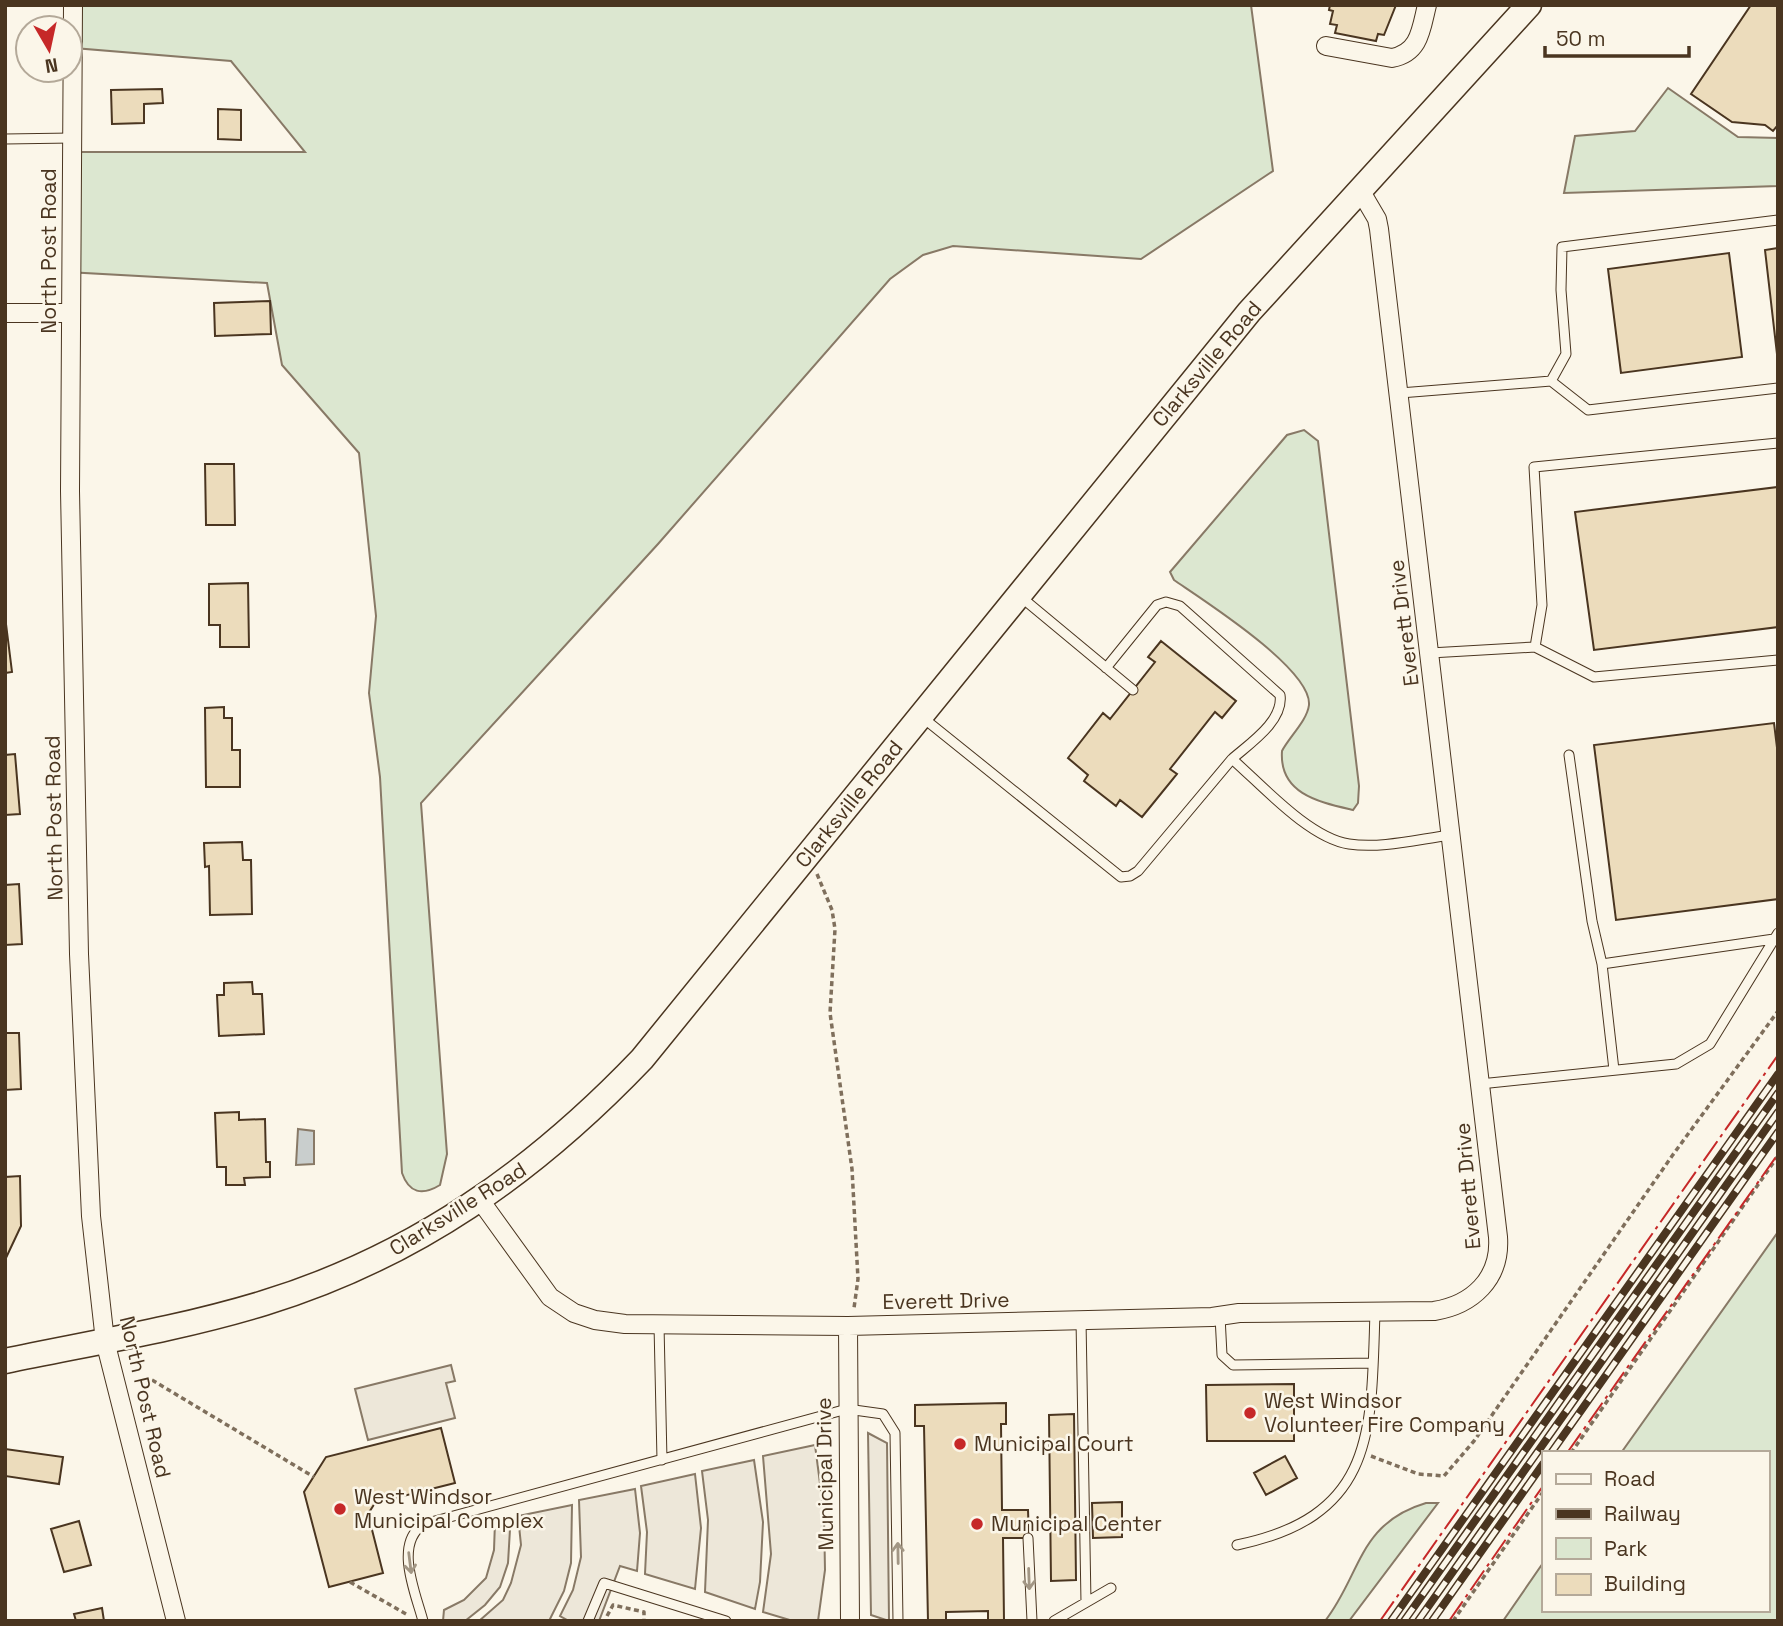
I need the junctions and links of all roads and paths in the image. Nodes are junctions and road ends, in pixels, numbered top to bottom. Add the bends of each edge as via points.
1 (73, 5) edge
2 (1427, 5) edge
3 (1529, 5) edge
4 (1326, 46) dead end
5 (72, 138) junction
6 (5, 139) edge
7 (1360, 190) junction
8 (1778, 220) edge
9 (5, 313) edge
10 (71, 313) junction
11 (1551, 381) junction
12 (1778, 388) edge
13 (1400, 393) junction
14 (1778, 443) edge
15 (1018, 595) junction
16 (1535, 647) junction
17 (1430, 653) junction
18 (1778, 660) edge
19 (1106, 668) junction
20 (1133, 690) dead end
21 (921, 716) junction
22 (1569, 755) dead end
23 (1232, 759) junction
24 (1451, 835) junction
25 (804, 859) junction
26 (1776, 936) edge
27 (1602, 964) junction
28 (1778, 1011) edge
29 (1614, 1070) junction
30 (1480, 1084) junction
31 (1778, 1156) edge
32 (480, 1200) junction
33 (1375, 1312) junction
34 (1220, 1316) junction
35 (1082, 1320) junction
36 (659, 1325) junction
37 (850, 1326) junction
38 (105, 1340) junction
39 (5, 1361) edge
40 (1374, 1363) junction
41 (152, 1380) dead end
42 (847, 1409) junction
43 (1572, 1451) edge
44 (1362, 1453) junction
45 (662, 1460) junction
46 (314, 1477) dead end
47 (1542, 1493) edge
48 (1028, 1538) dead end
49 (1237, 1545) dead end
50 (350, 1582) dead end
51 (1111, 1588) dead end
52 (1086, 1602) junction
53 (176, 1621) edge
54 (409, 1621) edge
55 (423, 1621) edge
56 (588, 1621) edge
57 (604, 1621) edge
58 (644, 1621) edge
59 (726, 1621) edge
60 (850, 1621) edge
61 (898, 1621) edge
62 (1032, 1621) edge
63 (1054, 1621) edge
64 (1453, 1621) edge

1 - 5 street, North Post Road
2 - 4 street via 1419,39 1403,56
3 - 7 street, Clarksville Road
5 - 6 lane
5 - 10 street, North Post Road
7 - 13 street, Everett Drive via 1379,229
7 - 15 street, Clarksville Road via 1250,312
8 - 11 lane via 1562,247 1566,354
9 - 10 street
10 - 38 street, North Post Road via 79,954 91,1216
11 - 12 lane via 1588,410
11 - 13 lane
13 - 17 street, Everett Drive
14 - 16 lane via 1534,467 1542,605
15 - 19 lane
15 - 21 street, Clarksville Road
16 - 17 lane
16 - 18 lane via 1594,677
17 - 24 street, Everett Drive
19 - 20 lane
19 - 23 lane via 1157,606 1171,602 1180,606 1280,695 1277,713
21 - 23 lane via 1121,877 1138,871
21 - 25 street, Clarksville Road
22 - 27 lane via 1581,856
23 - 24 lane via 1294,814 1343,843
24 - 30 street, Everett Drive
25 - 32 street, Clarksville Road via 642,1059 551,1147
25 - 37 path via 825,888 835,929 830,1013 852,1169 858,1284
26 - 27 lane
26 - 29 lane via 1710,1044 1676,1064
27 - 29 lane
28 - 44 path via 1474,1441 1444,1476 1418,1474
29 - 30 lane
30 - 33 street, Everett Drive via 1498,1237 1495,1266 1478,1292 1460,1305 1434,1311
31 - 43 path
32 - 36 street, Everett Drive via 539,1284 562,1306 595,1321
32 - 38 street, Clarksville Road via 389,1252 322,1282 206,1319
33 - 34 street, Everett Drive
33 - 40 lane
34 - 35 street, Everett Drive
34 - 40 lane via 1222,1355 1233,1365
35 - 37 street, Everett Drive
35 - 52 lane
36 - 37 street, Everett Drive
36 - 45 lane
37 - 42 street, Municipal Drive
38 - 39 street, Clarksville Road
38 - 53 street, North Post Road
40 - 44 lane via 1371,1420
41 - 46 path
42 - 45 lane
42 - 60 street, Municipal Drive
61 -> 42 lane via 895,1433 883,1414
44 - 49 lane via 1345,1485 1315,1515 1279,1535
45 -> 55 lane via 416,1529 410,1539 409,1562
47 - 64 path
48 -> 62 lane
50 - 54 path via 407,1615
51 - 52 lane
52 - 63 lane
56 - 59 lane via 604,1583
57 - 58 path via 613,1605 644,1612

